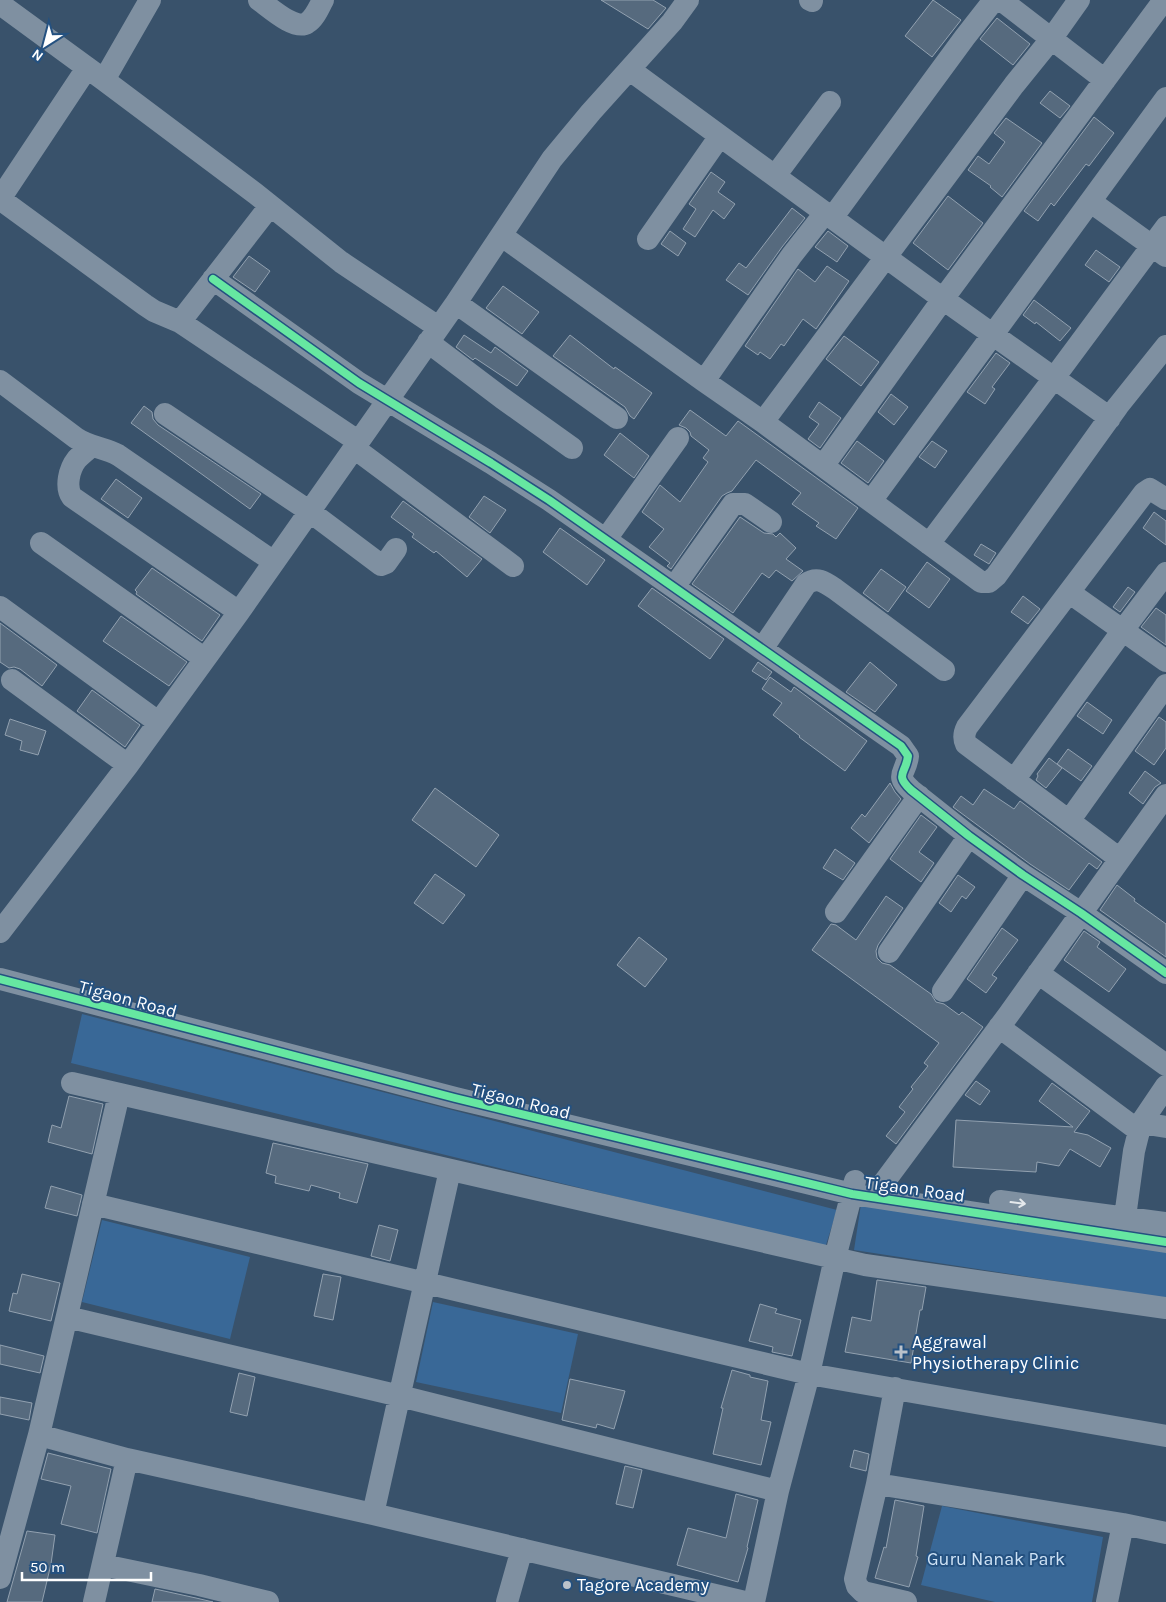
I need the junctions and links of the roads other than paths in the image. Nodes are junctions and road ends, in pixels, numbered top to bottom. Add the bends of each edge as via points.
1 (150, 0) edge
2 (259, 0) edge
3 (323, 0) edge
4 (688, 0) edge
5 (994, 0) edge
6 (1001, 0) edge
7 (1079, 0) edge
8 (1164, 0) edge
9 (0, 4) edge
10 (1052, 38) junction
11 (630, 70) junction
12 (96, 74) junction
13 (1105, 80) junction
14 (1166, 98) edge
15 (830, 102) dead end
16 (720, 136) junction
17 (775, 176) junction
18 (0, 199) edge
19 (1091, 202) junction
20 (270, 206) junction
21 (828, 216) junction
22 (1166, 227) edge
23 (502, 236) junction
24 (648, 239) dead end
25 (1159, 251) edge
26 (886, 257) junction
27 (213, 279) junction
28 (943, 299) junction
29 (456, 303) junction
30 (180, 322) junction
31 (433, 334) junction
32 (994, 334) junction
33 (1166, 346) edge
34 (1054, 378) junction
35 (0, 381) edge
36 (704, 381) junction
37 (387, 401) junction
38 (165, 414) dead end
39 (617, 418) dead end
40 (1110, 418) junction
41 (763, 422) junction
42 (678, 438) dead end
43 (357, 445) junction
44 (92, 446) junction
45 (572, 448) dead end
46 (823, 466) junction
47 (1166, 499) edge
48 (871, 501) junction
49 (309, 511) junction
50 (771, 522) dead end
51 (606, 540) junction
52 (42, 543) dead end
53 (928, 544) junction
54 (396, 549) dead end
55 (274, 562) junction
56 (513, 566) dead end
57 (1166, 572) edge
58 (674, 587) junction
59 (1070, 593) junction
60 (0, 607) edge
61 (239, 612) junction
62 (1123, 630) junction
63 (762, 648) junction
64 (205, 659) junction
65 (1166, 661) edge
66 (944, 670) dead end
67 (12, 680) dead end
68 (1166, 685) edge
69 (158, 722) junction
70 (128, 764) junction
71 (1014, 780) junction
72 (1166, 795) edge
73 (919, 796) junction
74 (1069, 821) junction
75 (970, 836) junction
76 (1120, 859) junction
77 (1023, 875) junction
78 (836, 912) dead end
79 (1081, 913) junction
80 (0, 932) edge
81 (890, 952) dead end
82 (0, 966) edge
83 (1038, 972) junction
84 (1166, 973) edge
85 (0, 978) edge
86 (943, 991) dead end
87 (999, 1027) junction
88 (1166, 1065) edge
89 (72, 1083) dead end
90 (1166, 1086) edge
91 (119, 1094) junction
92 (1140, 1127) junction
93 (1166, 1127) edge
94 (450, 1170) junction
95 (882, 1186) junction
96 (854, 1187) junction
97 (93, 1204) junction
98 (1124, 1217) junction
99 (1166, 1223) edge
100 (1166, 1242) edge
101 (836, 1258) junction
102 (425, 1283) junction
103 (1166, 1308) edge
104 (67, 1317) junction
105 (809, 1374) junction
106 (895, 1388) junction
107 (400, 1396) junction
108 (39, 1435) junction
109 (1166, 1436) edge
110 (127, 1458) junction
111 (877, 1484) junction
112 (778, 1491) junction
113 (373, 1514) junction
114 (1123, 1524) junction
115 (1166, 1532) edge
116 (522, 1549) junction
117 (103, 1565) junction
118 (0, 1578) edge
119 (197, 1594) edge
120 (94, 1602) edge
121 (268, 1602) edge
122 (507, 1602) edge
123 (745, 1602) edge
124 (754, 1602) edge
125 (906, 1602) edge
126 (1108, 1602) edge

1 - 12 street
2 - 3 street via 289,21 302,25 312,18
4 - 11 street
5 - 21 street
6 - 10 street
7 - 10 street
8 - 13 street
9 - 12 street
10 - 13 street
10 - 26 street
11 - 16 street
11 - 23 street via 552,159
12 - 18 street
12 - 20 street
13 - 28 street
14 - 19 street
15 - 17 street
16 - 17 street
16 - 24 street
17 - 21 street
18 - 30 street via 145,305
19 - 25 street
19 - 32 street
20 - 27 street
20 - 31 street
21 - 26 street
21 - 36 street via 792,255
22 - 25 street
23 - 29 street
23 - 36 street
25 - 34 street
26 - 28 street
26 - 41 street
27 - 30 street
27 - 37 street
28 - 32 street
28 - 46 street
29 - 31 street
29 - 39 street
30 - 43 street
31 - 37 street
31 - 45 street via 502,398
32 - 34 street
32 - 48 street
33 - 40 street
34 - 40 street
34 - 53 street
35 - 44 street via 76,438
36 - 41 street
37 - 43 street
37 - 51 street via 491,463
38 - 49 street
40 - 53 street via 992,580 981,582
41 - 46 street
42 - 51 street
43 - 49 street
43 - 56 street
44 - 55 street via 106,449 134,465
44 - 61 street via 76,460 70,473 68,487 72,497
46 - 48 street
47 - 59 street via 1150,488 1147,490
48 - 53 street
49 - 54 street via 381,566
49 - 55 street
50 - 58 street via 745,504 733,504
51 - 58 street
52 - 64 street
55 - 61 street
57 - 62 street
58 - 63 street
59 - 62 street
59 - 71 street via 964,733 966,744
60 - 69 street
61 - 64 street
62 - 65 street
62 - 71 street
63 - 66 street via 806,584 812,579 820,579
63 - 73 street via 902,746 908,756 902,781
64 - 69 street
67 - 70 street
68 - 74 street
69 - 70 street
70 - 80 street
71 - 74 street
72 - 76 street
73 - 75 street
73 - 78 street
74 - 76 street
75 - 77 street
75 - 81 street
76 - 79 street
77 - 79 street
77 - 86 street
79 - 83 street
79 - 84 street
82 - 96 street, Tigaon Road via 770,1162
83 - 87 street
83 - 88 street
85 - 96 street via 455,1098
87 - 92 street
87 - 95 street
89 - 91 street
90 - 92 street
91 - 94 street
91 - 97 street
92 - 93 street
92 - 98 street
94 - 101 street
94 - 102 street
95 - 96 street, Tigaon Road
95 -> 98 street, Tigaon Road
96 - 100 street
96 - 101 street
97 - 102 street
97 - 104 street
98 - 99 street, Tigaon Road
101 - 103 street via 865,1265
101 - 105 street
102 - 105 street
102 - 107 street
104 - 107 street
104 - 108 street
105 - 106 street
105 - 112 street
106 - 109 street
106 - 111 street
107 - 112 street
107 - 113 street
108 - 110 street
108 - 118 street
110 - 113 street
110 - 117 street
111 - 114 street
111 - 125 street via 855,1579 862,1592
112 - 124 street
113 - 116 street
114 - 115 street
114 - 126 street
116 - 122 street
116 - 123 street
117 - 119 street
117 - 120 street
119 - 121 street

